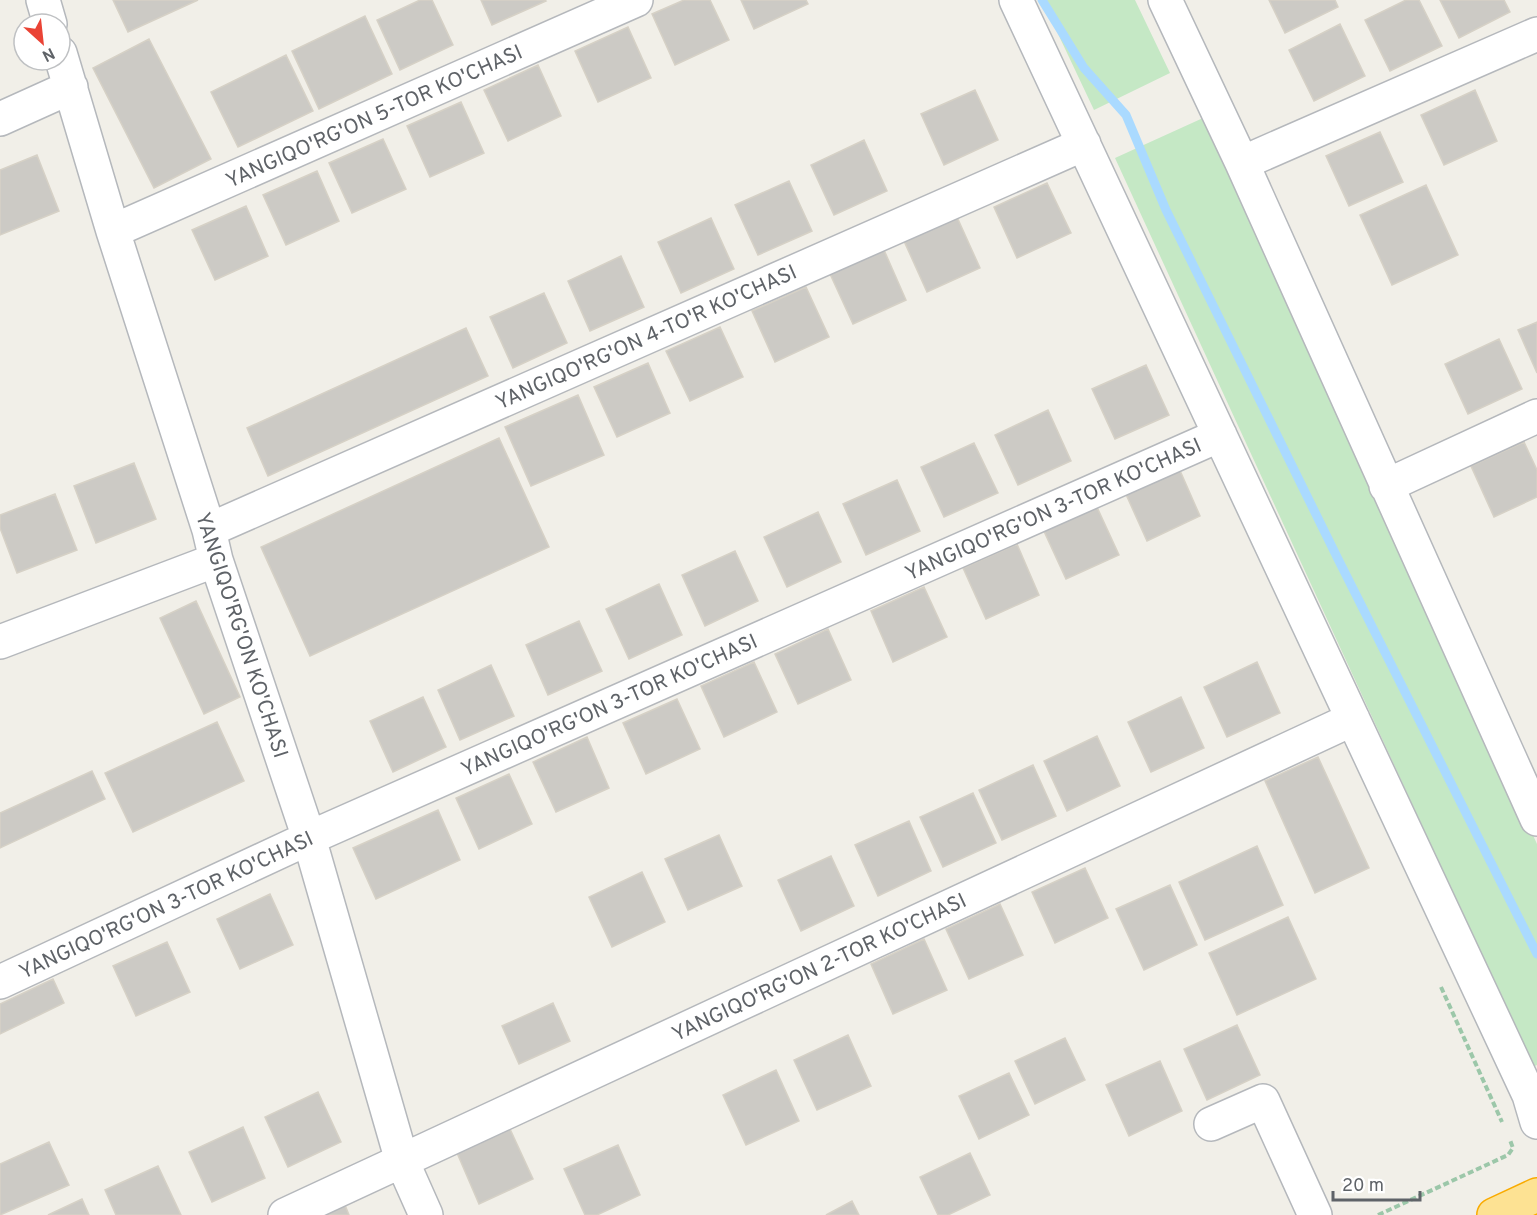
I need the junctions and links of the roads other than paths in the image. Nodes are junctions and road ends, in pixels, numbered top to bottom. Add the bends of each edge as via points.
1 (636, 0) edge
2 (1016, 0) edge
3 (1165, 0) edge
4 (1537, 34) edge
5 (66, 72) edge
6 (71, 87) junction
7 (0, 119) edge
8 (1084, 144) junction
9 (1242, 163) junction
10 (113, 231) junction
11 (1537, 416) edge
12 (1220, 435) junction
13 (1386, 486) junction
14 (212, 545) junction
15 (0, 642) edge
16 (1353, 719) junction
17 (1534, 808) edge
18 (309, 838) junction
19 (0, 981) edge
20 (1534, 1102) edge
21 (1211, 1124) dead end
22 (402, 1161) junction
23 (1537, 1195) edge
24 (285, 1215) edge
25 (426, 1215) edge
26 (1315, 1215) edge
27 (1494, 1215) edge

1 - 10 street, YANGIQO'RG'ON 5-TOR KO'CHASI
2 - 8 street
3 - 9 street
4 - 9 street
5 - 6 street, YANGIQO'RG'ON KO'CHASI
6 - 7 street
6 - 10 street, YANGIQO'RG'ON KO'CHASI
8 - 12 street
8 - 14 street, YANGIQO'RG'ON 4-TO'R KO'CHASI
9 - 13 street
10 - 14 street, YANGIQO'RG'ON KO'CHASI
11 - 13 street
12 - 16 street
12 - 18 street, YANGIQO'RG'ON 3-TOR KO'CHASI
13 - 17 street
14 - 15 street, YANGIQO'RG'ON 4-TO'R KO'CHASI
14 - 18 street, YANGIQO'RG'ON KO'CHASI
16 - 20 street
16 - 22 street, YANGIQO'RG'ON 2-TOR KO'CHASI
18 - 19 street, YANGIQO'RG'ON 3-TOR KO'CHASI
18 - 22 street, YANGIQO'RG'ON KO'CHASI
21 - 26 street via 1263,1101
22 - 24 street, YANGIQO'RG'ON 2-TOR KO'CHASI
22 - 25 street, YANGIQO'RG'ON KO'CHASI
23 - 27 highway

